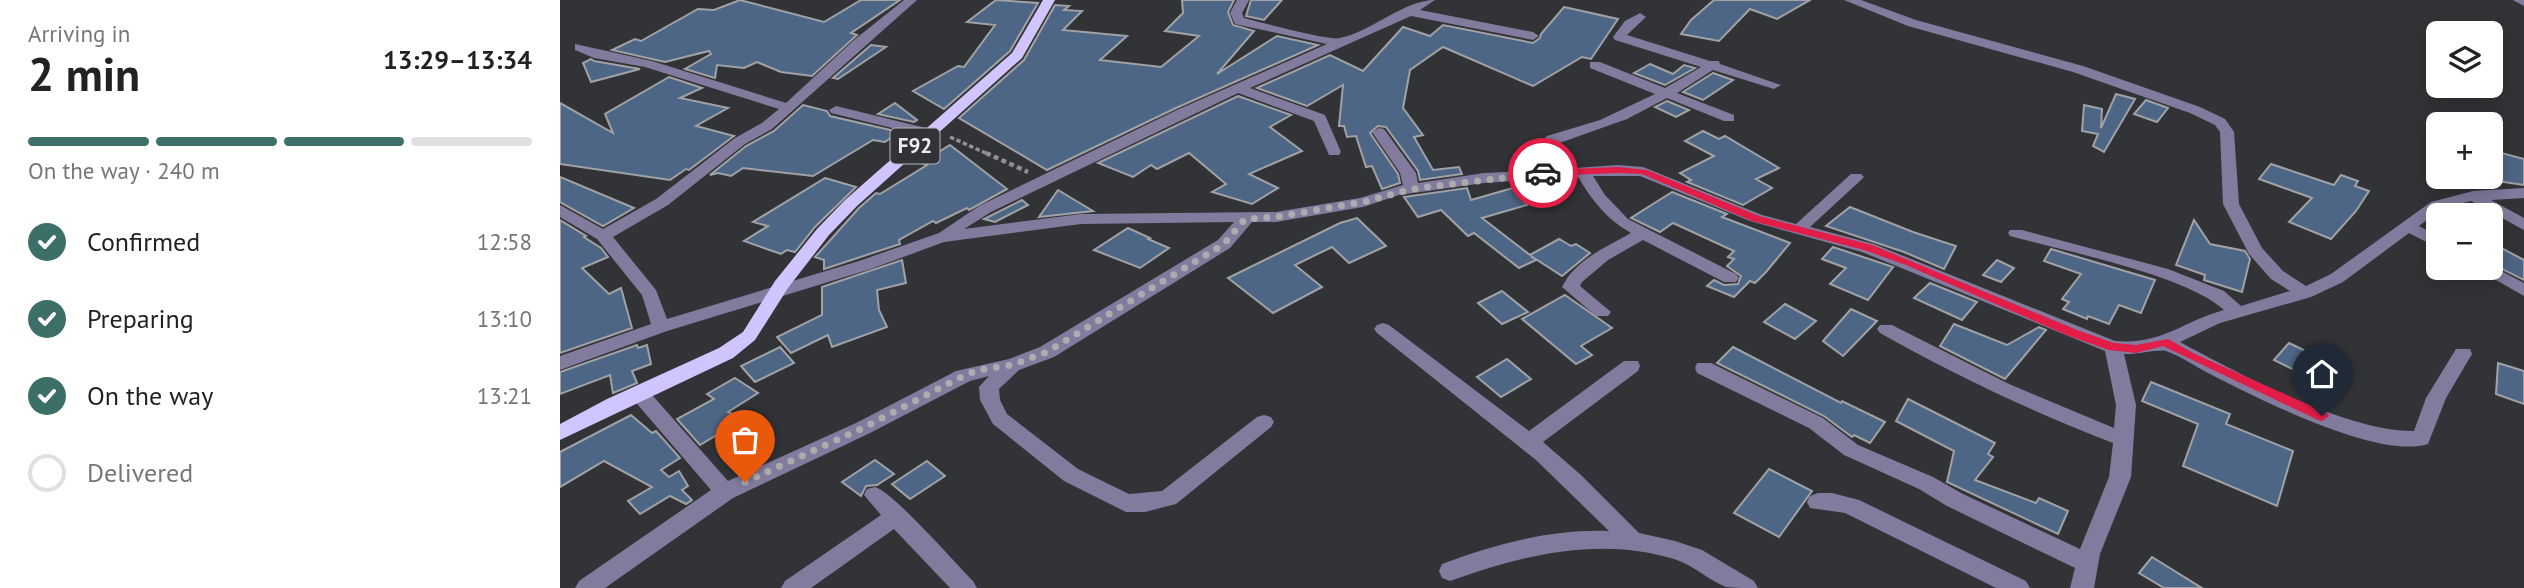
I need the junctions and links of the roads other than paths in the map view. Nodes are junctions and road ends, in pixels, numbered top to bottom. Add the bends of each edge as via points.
1 (911, 0) edge
2 (1049, 0) edge
3 (1243, 0) edge
4 (1429, 0) edge
5 (1850, 0) edge
6 (2519, 0) edge
7 (2524, 2) edge
8 (1410, 12) junction
9 (1640, 18) dead end
10 (1533, 36) dead end
11 (1338, 43) junction
12 (579, 47) dead end
13 (1714, 64) junction
14 (1595, 65) dead end
15 (1774, 85) dead end
16 (1237, 88) junction
17 (1667, 93) junction
18 (789, 108) junction
19 (836, 110) dead end
20 (1729, 118) dead end
21 (931, 131) junction
22 (1379, 132) dead end
23 (1334, 152) dead end
24 (1582, 171) junction
25 (1557, 172) junction
26 (1856, 177) dead end
27 (1412, 189) junction
28 (2524, 193) edge
29 (2473, 196) junction
30 (560, 210) edge
31 (1245, 219) junction
32 (2524, 225) edge
33 (2406, 226) junction
34 (1798, 230) junction
35 (1643, 233) junction
36 (2016, 233) dead end
37 (603, 236) junction
38 (941, 237) junction
39 (2426, 237) edge
40 (1730, 278) dead end
41 (2503, 279) edge
42 (778, 290) junction
43 (2524, 290) edge
44 (2305, 293) junction
45 (1602, 312) dead end
46 (2238, 313) junction
47 (661, 327) junction
48 (1383, 329) dead end
49 (1886, 329) dead end
50 (2164, 342) junction
51 (2113, 347) junction
52 (2463, 354) dead end
53 (560, 363) edge
54 (1012, 365) junction
55 (1631, 366) dead end
56 (1704, 368) dead end
57 (639, 393) junction
58 (1265, 422) dead end
59 (560, 433) edge
60 (2123, 439) junction
61 (1530, 440) junction
62 (725, 492) junction
63 (875, 495) dead end
64 (1818, 502) dead end
65 (896, 516) junction
66 (1631, 540) junction
67 (2087, 563) junction
68 (1450, 571) dead end
69 (587, 588) edge
70 (793, 588) edge
71 (965, 588) edge
72 (1746, 588) edge
73 (2018, 588) edge
74 (2082, 588) edge

1 - 18 street
2 - 21 main road, F92 via 1017,55
3 - 11 street via 1236,13 1239,21
4 - 8 street
5 - 44 street via 1952,35 2078,69 2220,122 2227,132 2231,204 2255,250 2277,275
6 - 7 street
8 - 10 street
8 - 11 street
9 - 13 street via 1619,37
11 - 16 street
12 - 18 street
13 - 15 street
13 - 17 street
14 - 17 street
16 - 23 street via 1320,118
16 - 38 street via 985,209
17 - 20 street
17 - 25 street via 1539,148 1536,153 1541,161
18 - 37 street via 662,202
19 - 21 street
21 - 42 main road, F92 via 832,223
22 - 27 street via 1408,173
24 - 25 street
24 - 34 street via 1643,172
24 - 35 street via 1616,217
25 - 27 street
26 - 34 street
27 - 31 street via 1363,202
28 - 29 street
29 - 32 street
29 - 33 street via 2437,205
30 - 37 street
31 - 38 street via 1081,219
31 - 54 street via 1224,244 1047,352
33 - 39 street
33 - 44 street via 2337,278
34 - 51 street via 1909,263
35 - 40 street
35 - 45 street via 1572,281 1571,287
36 - 46 street via 2162,273 2218,295
37 - 47 street via 650,294
38 - 42 street
41 - 43 street
42 - 47 street
42 - 57 main road, F92 via 749,336 726,353
44 - 46 street
46 - 50 street
47 - 53 street
48 - 61 street
49 - 60 street via 1976,378
50 - 51 street via 2136,349
50 - 52 street via 2322,416 2409,442 2421,439 2436,398
51 - 60 street via 2126,405
54 - 58 street via 989,387 1000,419 1071,475 1126,503 1168,498
54 - 62 street via 963,376
55 - 61 street
56 - 67 street via 1816,424 1851,450
57 - 59 main road, F92
57 - 62 street
60 - 67 street via 2120,477
61 - 66 street
62 - 69 street
63 - 65 street
64 - 73 street via 1832,500 1851,506
65 - 70 street
65 - 71 street
66 - 68 street via 1550,543
66 - 72 street via 1677,551
67 - 74 street

